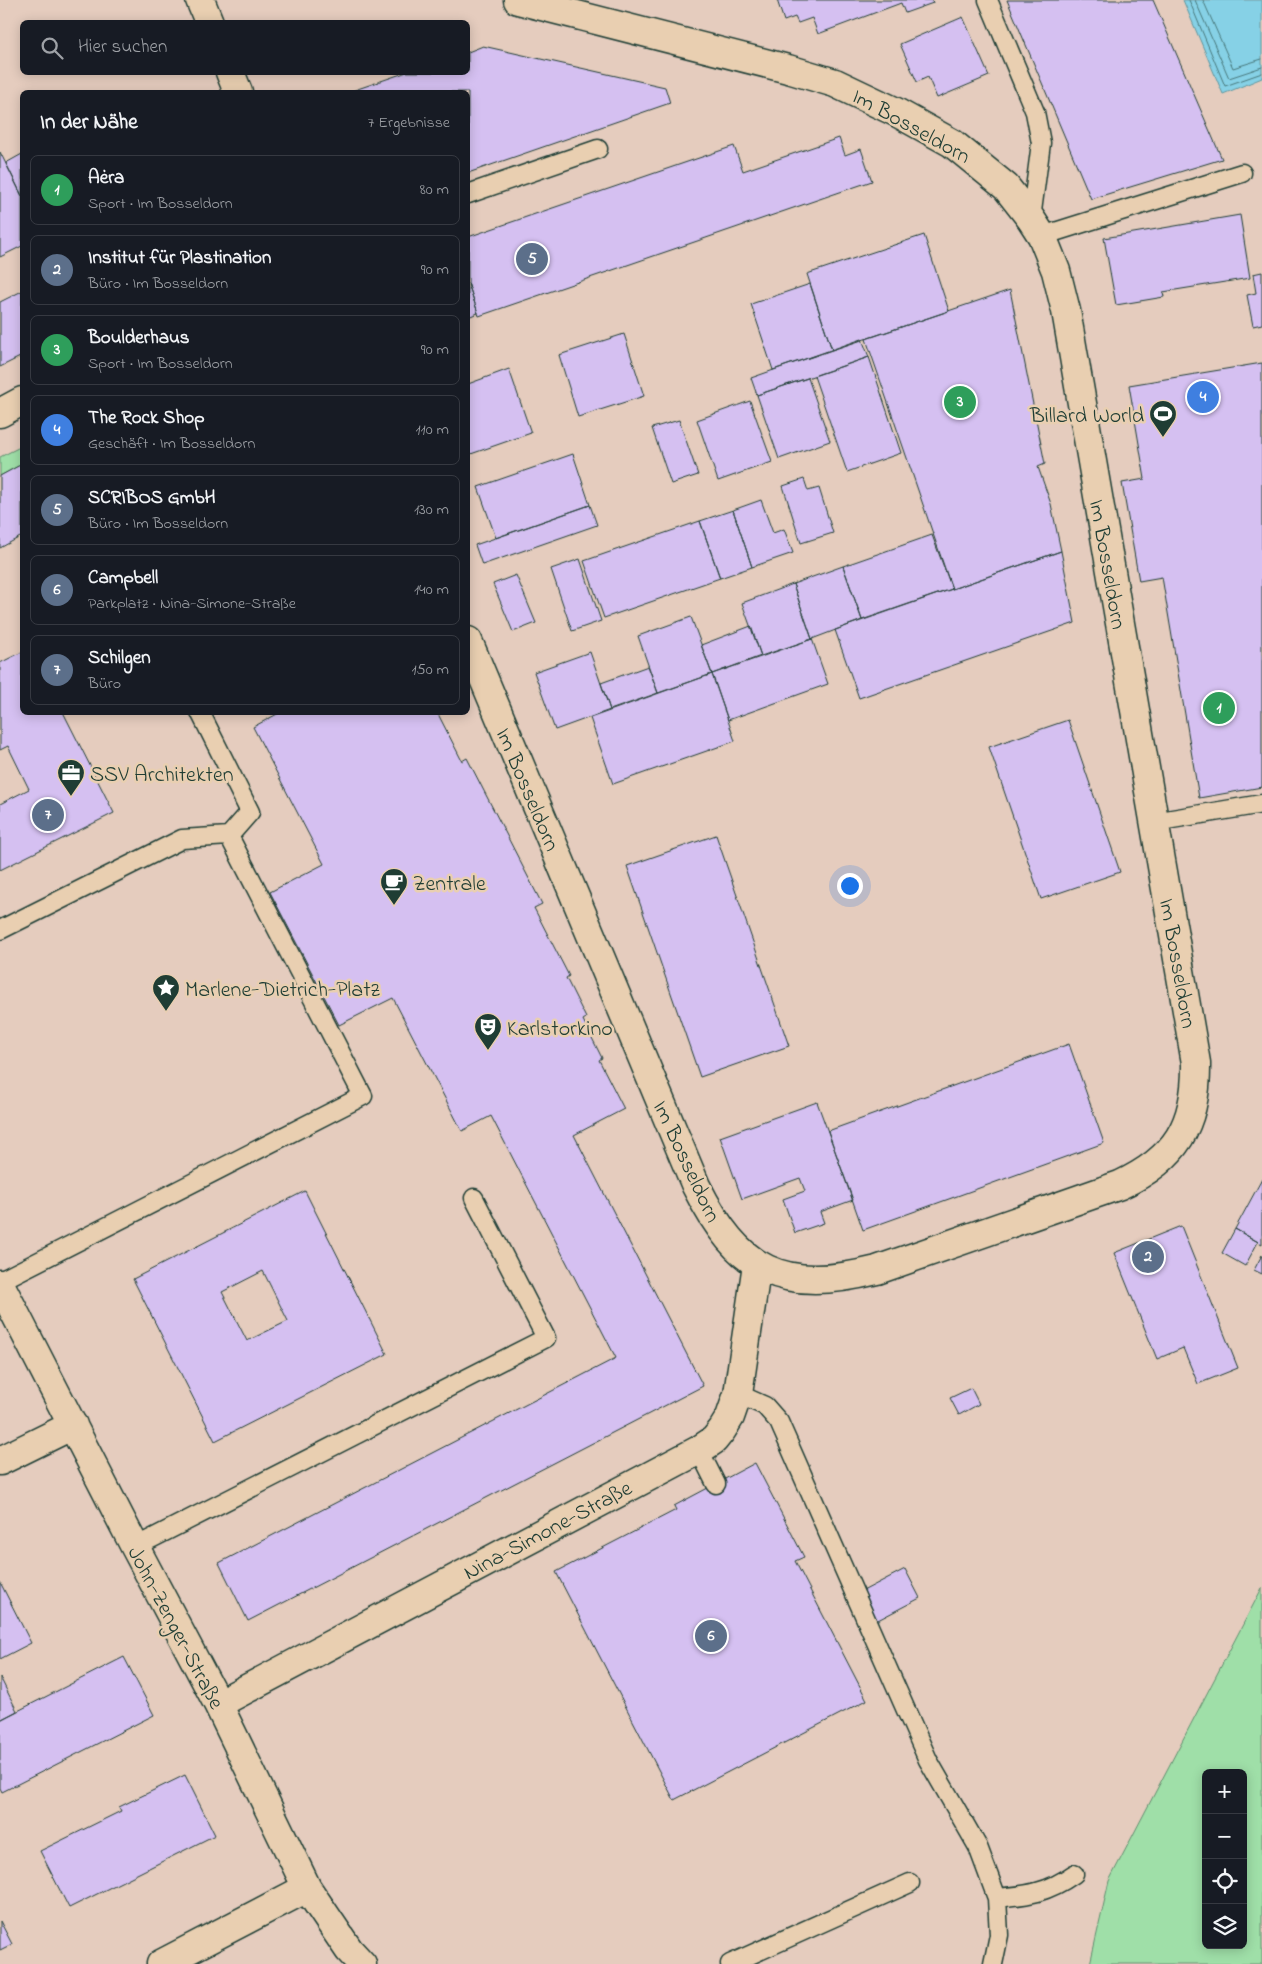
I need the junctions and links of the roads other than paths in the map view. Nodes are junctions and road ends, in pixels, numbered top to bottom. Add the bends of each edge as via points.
1 (200, 0) edge
2 (518, 0) edge
3 (988, 0) edge
4 (208, 20) edge
5 (231, 75) edge
6 (237, 90) edge
7 (598, 149) dead end
8 (1242, 173) dead end
9 (470, 193) edge
10 (1036, 228) junction
11 (20, 402) edge
12 (0, 413) edge
13 (470, 646) edge
14 (202, 715) edge
15 (1262, 804) edge
16 (1154, 822) junction
17 (229, 836) junction
18 (0, 930) edge
19 (474, 1198) dead end
20 (757, 1264) junction
21 (0, 1282) edge
22 (738, 1394) junction
23 (72, 1425) junction
24 (699, 1450) junction
25 (0, 1461) edge
26 (716, 1484) dead end
27 (134, 1547) junction
28 (218, 1704) junction
29 (1074, 1874) dead end
30 (910, 1883) dead end
31 (306, 1888) junction
32 (997, 1898) junction
33 (161, 1964) edge
34 (362, 1964) edge
35 (730, 1964) edge
36 (993, 1964) edge

1 - 4 street
2 - 10 street, Im Bosseldorn via 834,83 952,143 1006,187
3 - 10 lane via 1035,112 1041,143
5 - 6 street
7 - 9 lane
8 - 10 lane
10 - 16 street, Im Bosseldorn via 1056,271 1066,311
11 - 12 street
13 - 20 street, Im Bosseldorn via 696,1186 711,1217 725,1236
14 - 17 lane via 250,812
15 - 16 lane
16 - 20 street, Im Bosseldorn via 1196,1072 1190,1118 1178,1143 1163,1160 1120,1186 846,1278 797,1279
17 - 18 lane via 182,839
17 - 21 lane via 363,1096
19 - 27 lane via 546,1338
20 - 22 street, Nina-Simone-Straße
21 - 23 street, John-Zenger-Straße
22 - 24 street, Nina-Simone-Straße via 722,1430
22 - 32 lane via 765,1406 780,1422 928,1760 978,1847
23 - 25 street
23 - 27 street, John-Zenger-Straße
24 - 26 lane
24 - 28 street, Nina-Simone-Straße
27 - 28 street, John-Zenger-Straße
28 - 31 street, John-Zenger-Straße
29 - 32 lane via 1056,1887 1036,1894
30 - 35 lane
31 - 33 street
31 - 34 street, John-Zenger-Straße via 348,1950
32 - 36 lane via 999,1935

